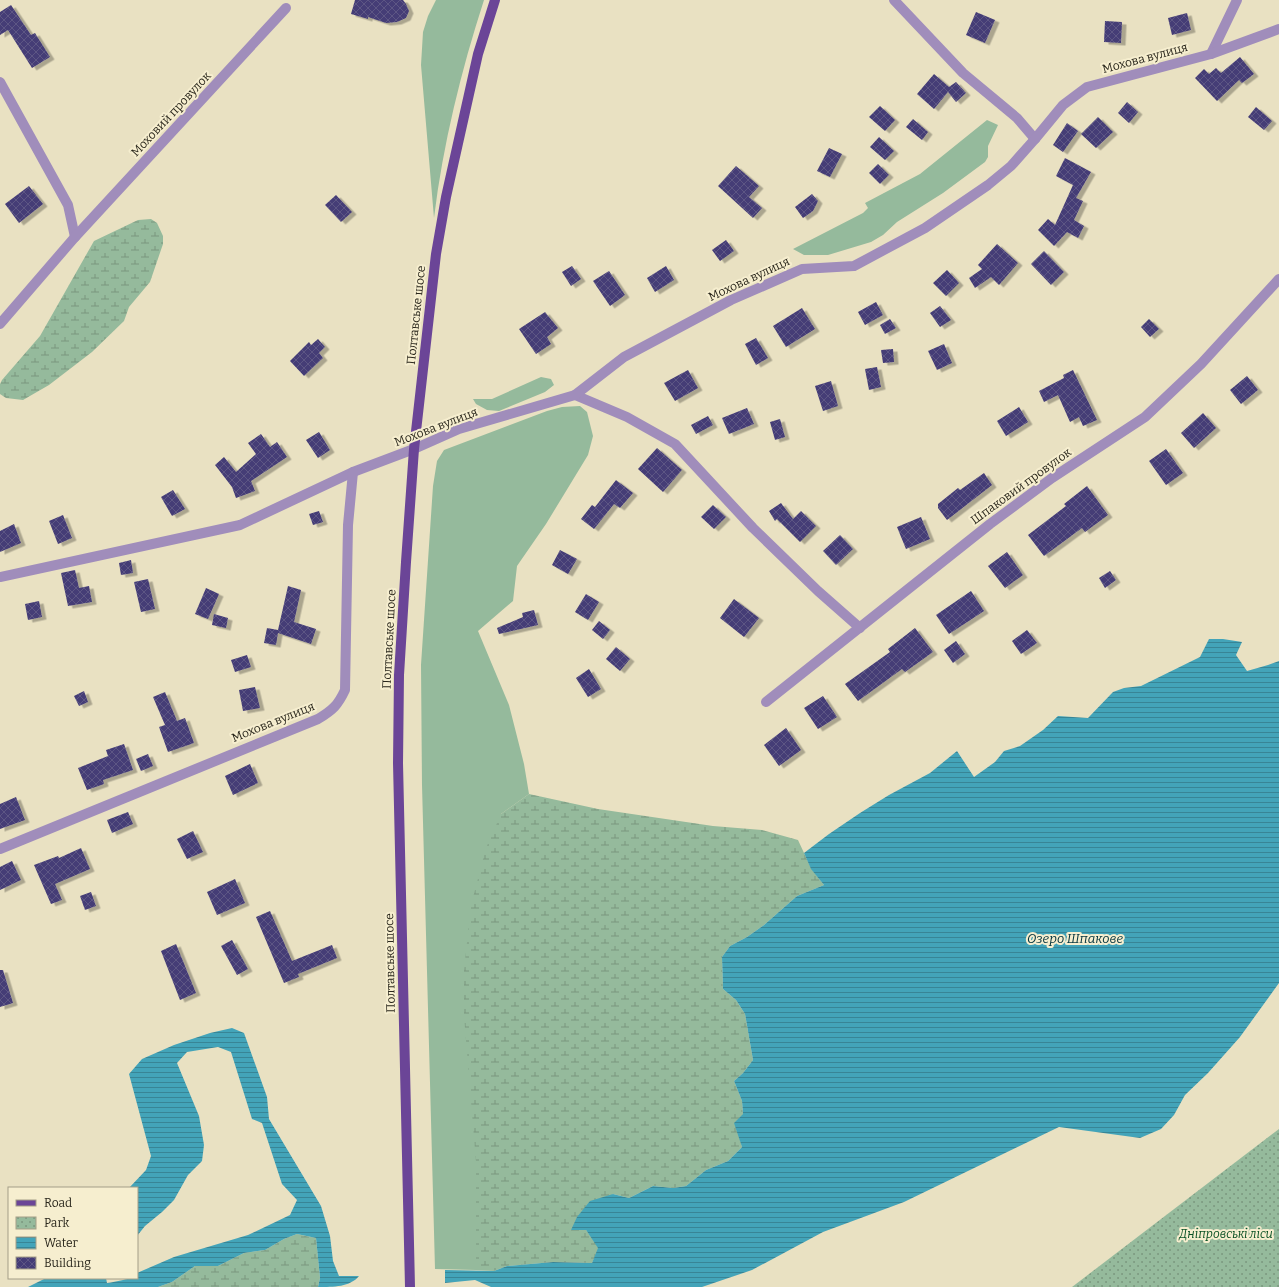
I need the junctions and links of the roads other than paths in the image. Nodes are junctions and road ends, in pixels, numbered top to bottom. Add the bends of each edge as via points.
1 (495, 0) edge
2 (894, 0) edge
3 (1237, 0) edge
4 (286, 8) dead end
5 (1279, 29) edge
6 (1211, 54) junction
7 (0, 82) edge
8 (1035, 139) junction
9 (75, 237) junction
10 (1279, 279) edge
11 (0, 324) edge
12 (575, 395) junction
13 (414, 449) junction
14 (352, 472) junction
15 (0, 577) edge
16 (860, 628) junction
17 (766, 702) dead end
18 (0, 849) edge
19 (410, 1287) edge

1 - 13 main road, Полтавське шосе via 478,54 438,240
2 - 8 street via 963,73 1017,118
3 - 6 street
4 - 9 street, Моховий провулок
5 - 6 street, Мохова вулиця
6 - 8 street, Мохова вулиця via 1087,87 1063,105
7 - 9 street via 68,205
8 - 12 street, Мохова вулиця via 1011,166 988,185 925,228 854,266 802,269 731,300 624,357
9 - 11 street, Моховий провулок
10 - 16 street, Шпаковий провулок via 1201,364 1145,417 1046,482
12 - 13 street, Мохова вулиця via 459,429
12 - 16 street via 627,417 675,444 753,528
13 - 14 street, Мохова вулиця
13 - 19 main road, Полтавське шосе via 399,675 398,763
14 - 15 street, Мохова вулиця via 240,525
14 - 18 street, Мохова вулиця via 348,525 345,690 330,712
16 - 17 street, Шпаковий провулок

